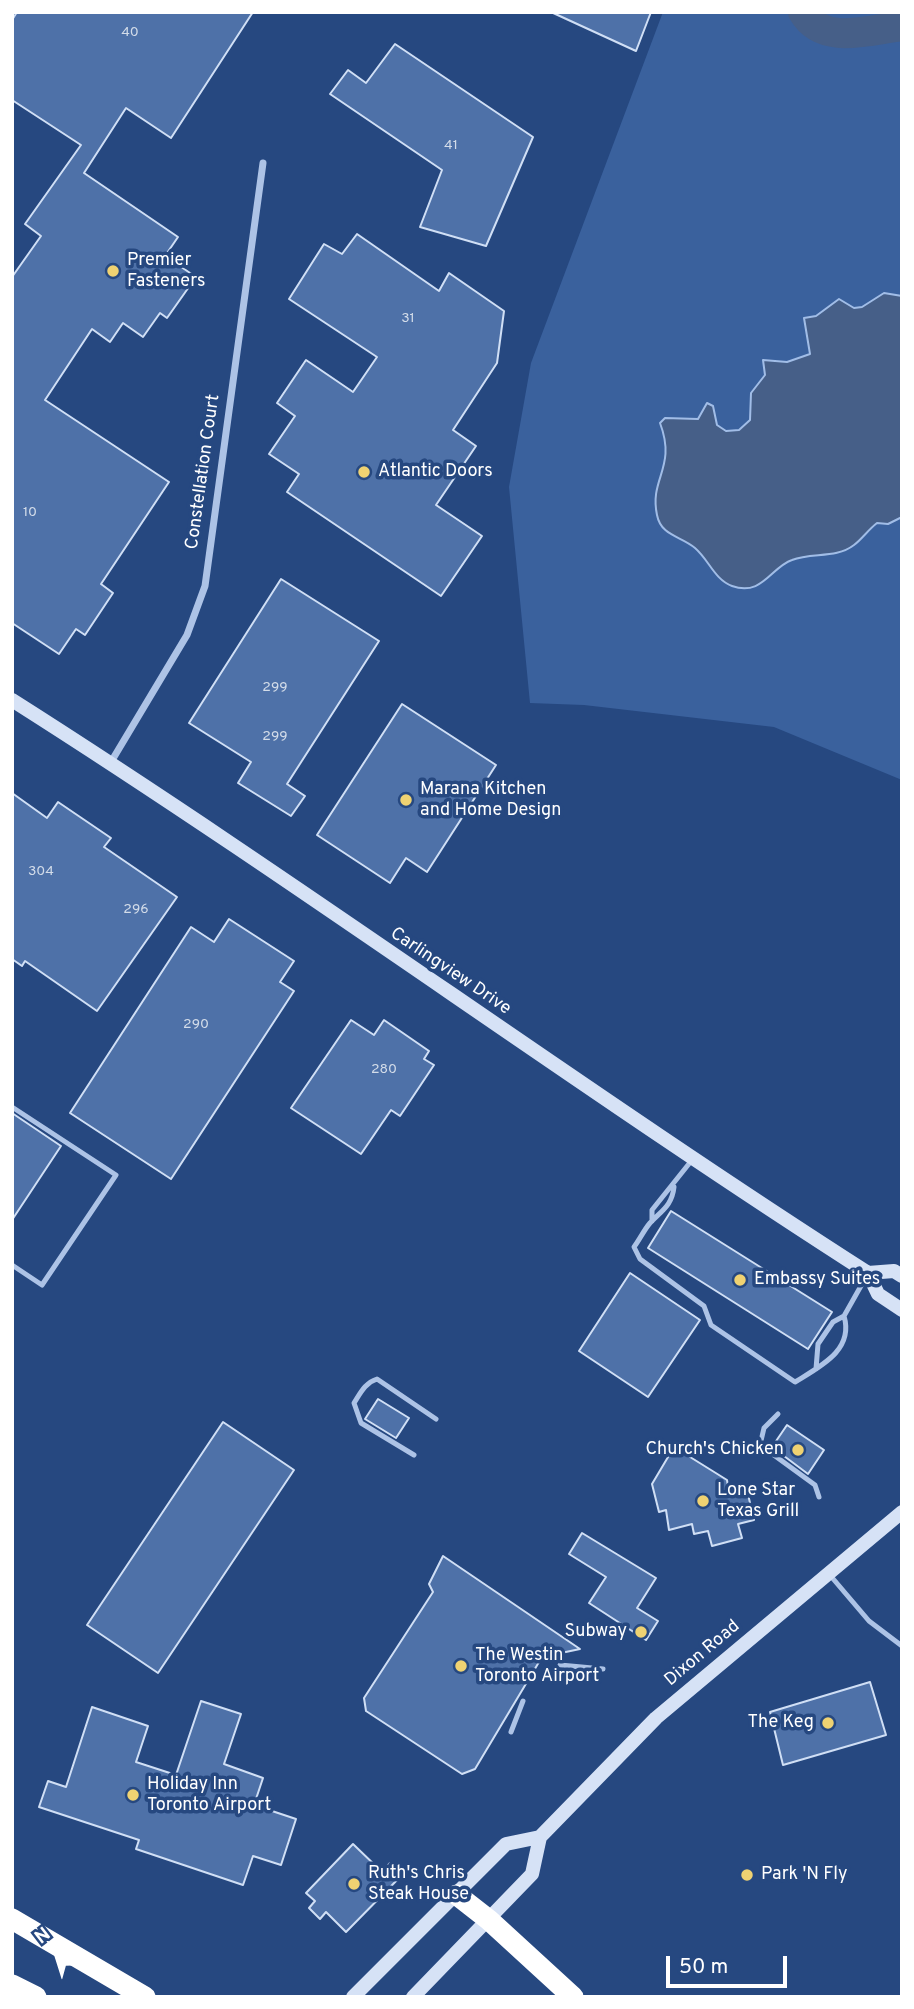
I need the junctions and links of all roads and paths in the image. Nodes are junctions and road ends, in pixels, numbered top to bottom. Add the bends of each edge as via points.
1 (263, 163) dead end
2 (12, 700) edge
3 (111, 762) junction
4 (12, 1107) edge
5 (692, 1160) junction
6 (12, 1265) edge
7 (868, 1273) junction
8 (902, 1276) edge
9 (902, 1310) edge
10 (844, 1316) junction
11 (816, 1369) junction
12 (778, 1414) dead end
13 (436, 1419) dead end
14 (414, 1455) dead end
15 (819, 1497) dead end
16 (902, 1513) edge
17 (829, 1574) junction
18 (902, 1633) edge
19 (894, 1640) junction
20 (902, 1646) edge
21 (560, 1665) dead end
22 (603, 1669) dead end
23 (523, 1701) dead end
24 (511, 1732) dead end
25 (540, 1837) junction
26 (457, 1895) junction
27 (12, 1919) edge
28 (489, 1920) junction
29 (12, 1985) edge
30 (36, 1997) edge
31 (145, 1997) edge
32 (353, 1997) edge
33 (413, 1997) edge
34 (573, 1997) edge

1 - 3 street, Constellation Court via 205,586 187,635
2 - 3 main road, Carlingview Drive
3 - 5 main road, Carlingview Drive
4 - 6 lane via 116,1175 42,1285
5 - 7 main road, Carlingview Drive
5 - 11 lane via 652,1210 652,1221 634,1247 640,1259 704,1306 710,1325 789,1381
7 - 8 main road, Carlingview Drive via 894,1271
7 - 9 main road, Carlingview Drive via 878,1294
7 - 10 lane
10 - 11 lane via 833,1322 818,1344
10 - 11 lane via 848,1330 844,1344
12 - 15 lane via 764,1428 760,1445 815,1485
13 - 14 lane via 377,1379 361,1391 354,1403 361,1423
16 - 17 main road, Dixon Road
17 - 19 lane via 869,1621
17 - 25 main road, Dixon Road via 656,1718
18 - 19 lane
19 - 20 lane
21 - 22 lane
23 - 24 lane
25 - 26 main road via 506,1844
25 - 28 main road via 532,1874
26 - 28 highway
26 - 32 main road
27 - 31 highway
28 - 33 main road
28 - 34 highway
29 - 30 highway

